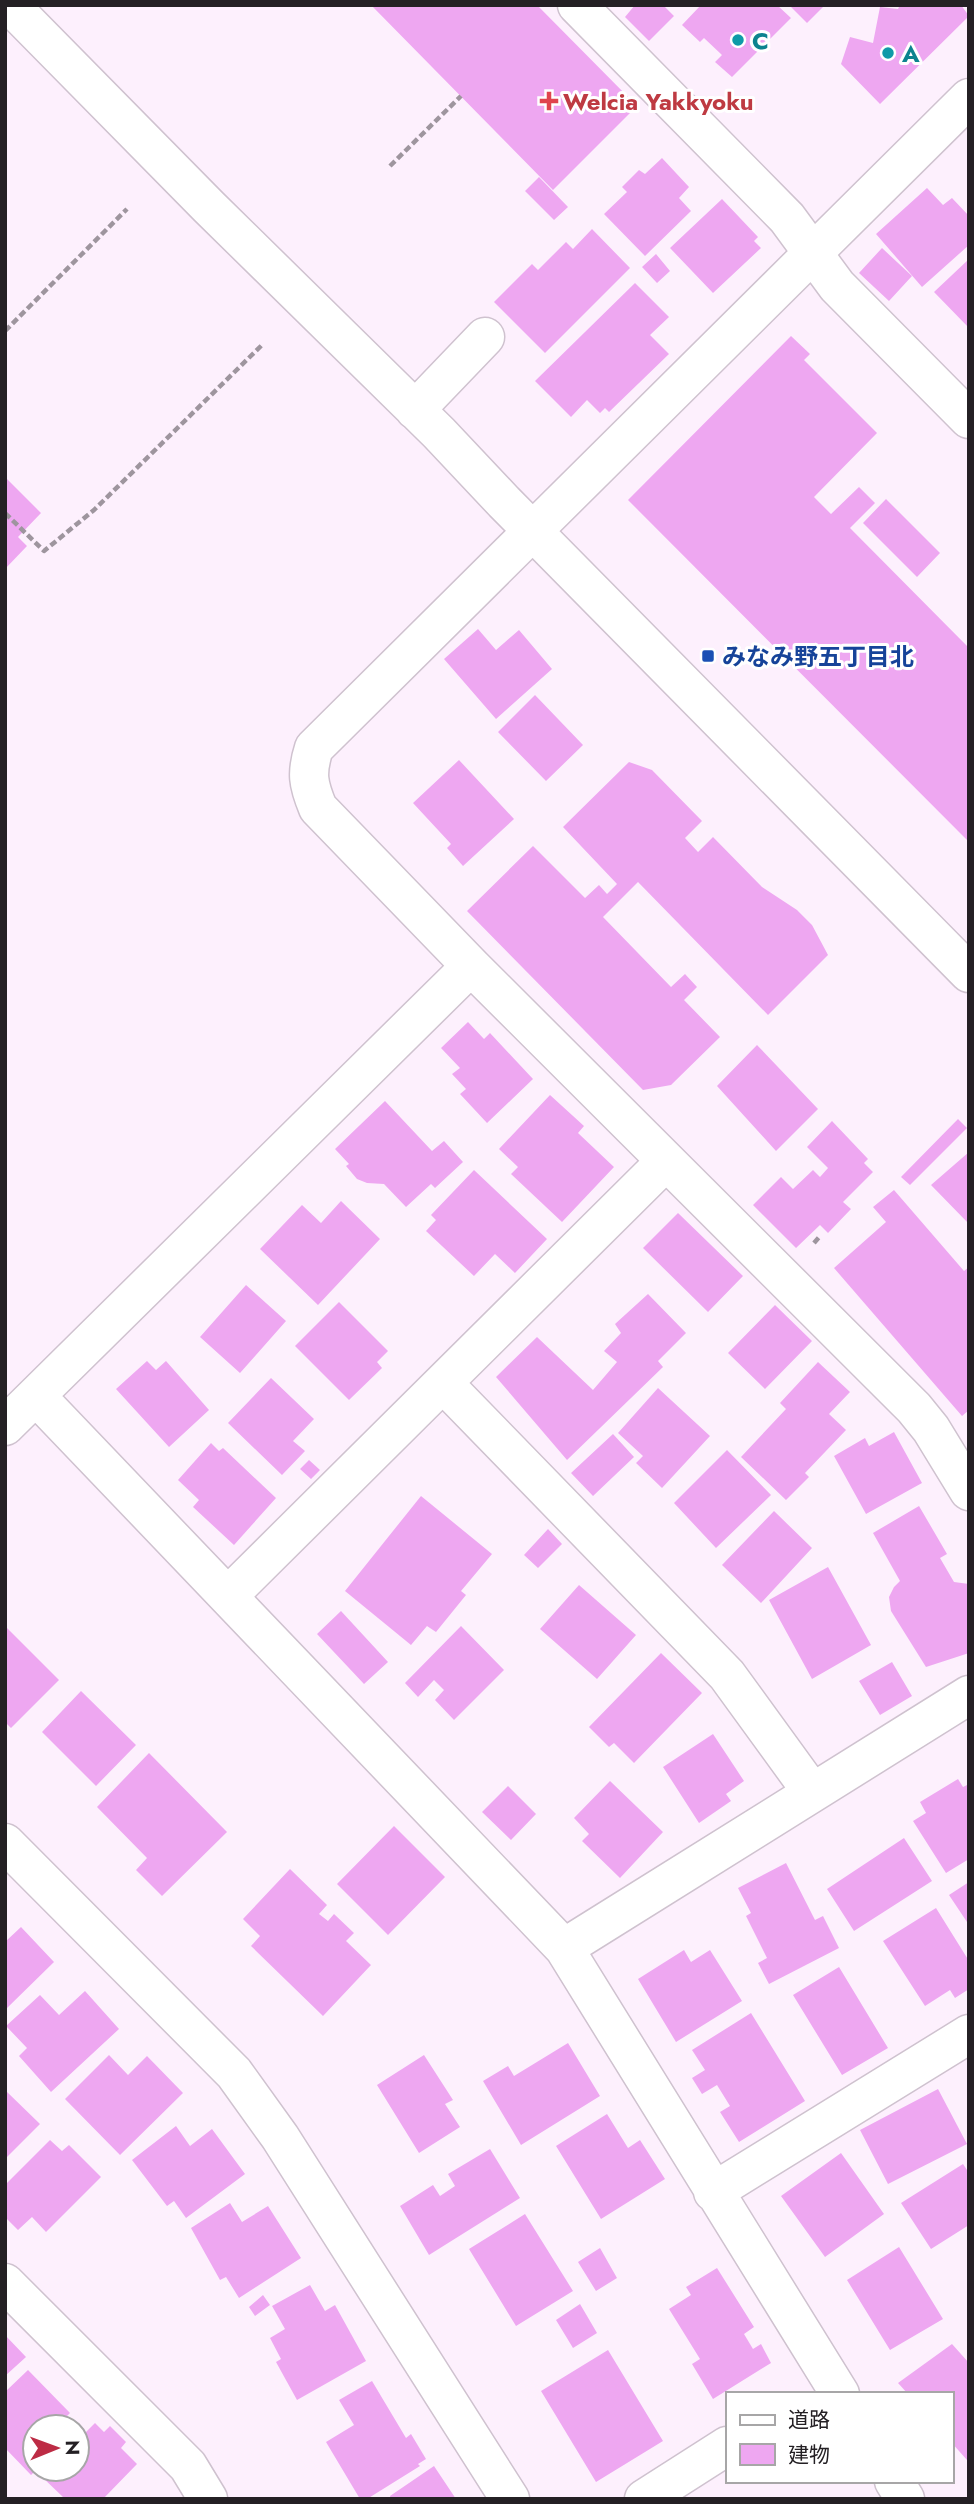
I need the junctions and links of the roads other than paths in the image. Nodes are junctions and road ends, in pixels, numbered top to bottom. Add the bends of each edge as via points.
1 (10, 5) edge
2 (577, 5) edge
3 (969, 98) edge
4 (811, 252) junction
5 (485, 337) dead end
6 (415, 410) junction
7 (969, 419) edge
8 (533, 531) junction
9 (471, 966) junction
10 (969, 973) edge
11 (666, 1161) junction
12 (444, 1384) junction
13 (36, 1396) junction
14 (5, 1426) edge
15 (969, 1491) edge
16 (229, 1595) junction
17 (969, 1695) edge
18 (812, 1792) junction
19 (5, 1843) edge
20 (564, 1948) junction
21 (963, 2050) edge
22 (713, 2192) junction
23 (5, 2283) edge
24 (827, 2389) edge
25 (726, 2447) edge
26 (895, 2483) edge
27 (208, 2499) edge
28 (510, 2499) edge
29 (644, 2499) edge
30 (905, 2499) edge

1 - 6 street
2 - 4 street via 787,218
3 - 4 street
4 - 7 street via 837,286
4 - 8 street
5 - 6 street
6 - 8 street
8 - 9 street via 314,748 307,767 318,808
8 - 10 street
9 - 11 street
9 - 13 street
11 - 12 street
11 - 15 street via 914,1408
12 - 16 street
12 - 18 street via 727,1675
13 - 14 street
13 - 16 street
16 - 20 street
17 - 18 street
18 - 20 street
19 - 28 street via 233,2073 280,2137
20 - 22 street
21 - 22 street
22 - 24 street
23 - 27 street via 188,2466
25 - 29 street
26 - 30 street

